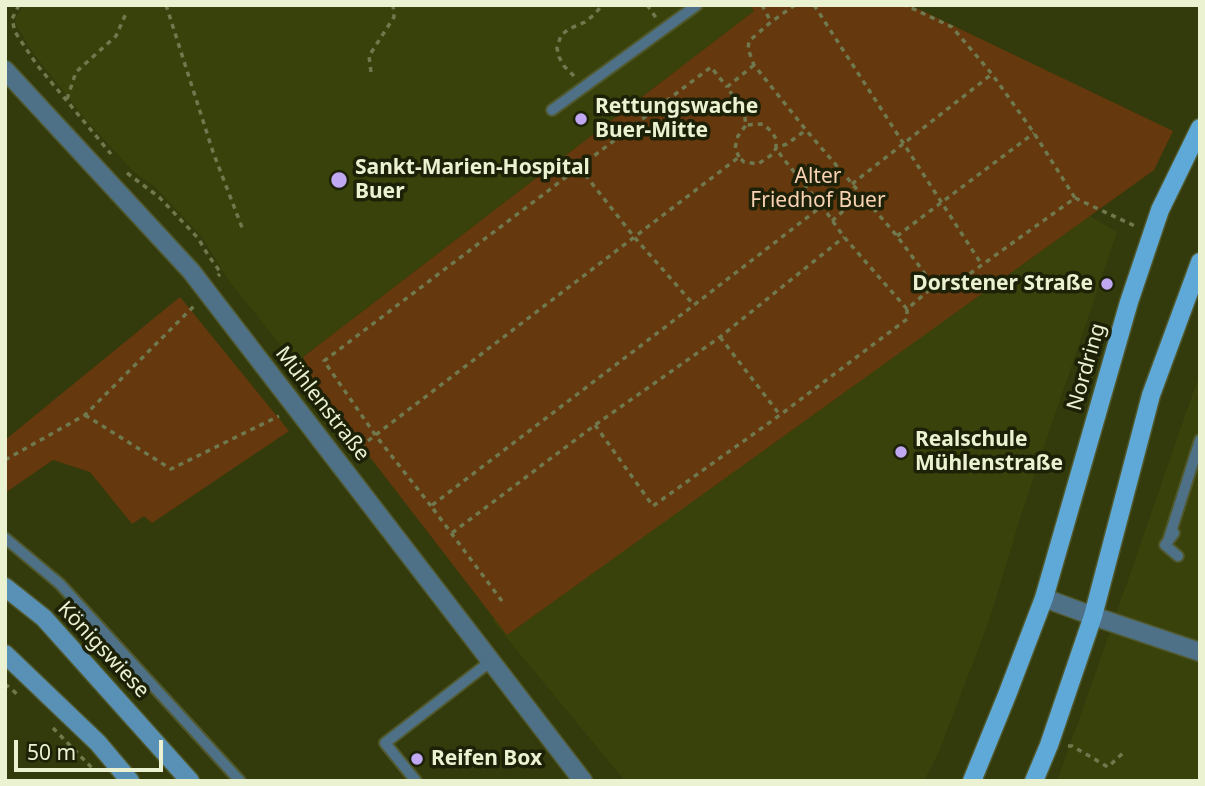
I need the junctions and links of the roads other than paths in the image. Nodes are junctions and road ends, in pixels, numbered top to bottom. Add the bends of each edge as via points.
1 (697, 5) edge
2 (5, 70) edge
3 (552, 110) dead end
4 (1200, 128) edge
5 (1200, 262) edge
6 (1200, 440) edge
7 (1195, 474) edge
8 (5, 538) edge
9 (1178, 556) dead end
10 (5, 587) edge
11 (1044, 598) junction
12 (1093, 617) junction
13 (1200, 652) edge
14 (5, 654) edge
15 (491, 661) junction
16 (130, 781) edge
17 (190, 781) edge
18 (240, 781) edge
19 (415, 781) edge
20 (583, 781) edge
21 (972, 781) edge
22 (1034, 781) edge

1 - 3 lane
2 - 15 street, Mühlenstraße via 191,271 200,296 296,407
4 - 11 main road, Nordring via 1160,210 1129,302
5 - 12 main road via 1151,395
6 - 7 lane
7 - 9 lane via 1165,545
8 - 18 lane via 60,584
10 - 17 main road, Königswiese via 44,618
11 - 12 street
11 - 21 main road, Nordring
12 - 13 street
12 - 22 main road
14 - 16 main road via 98,743
15 - 19 lane via 385,743
15 - 20 street, Mühlenstraße

